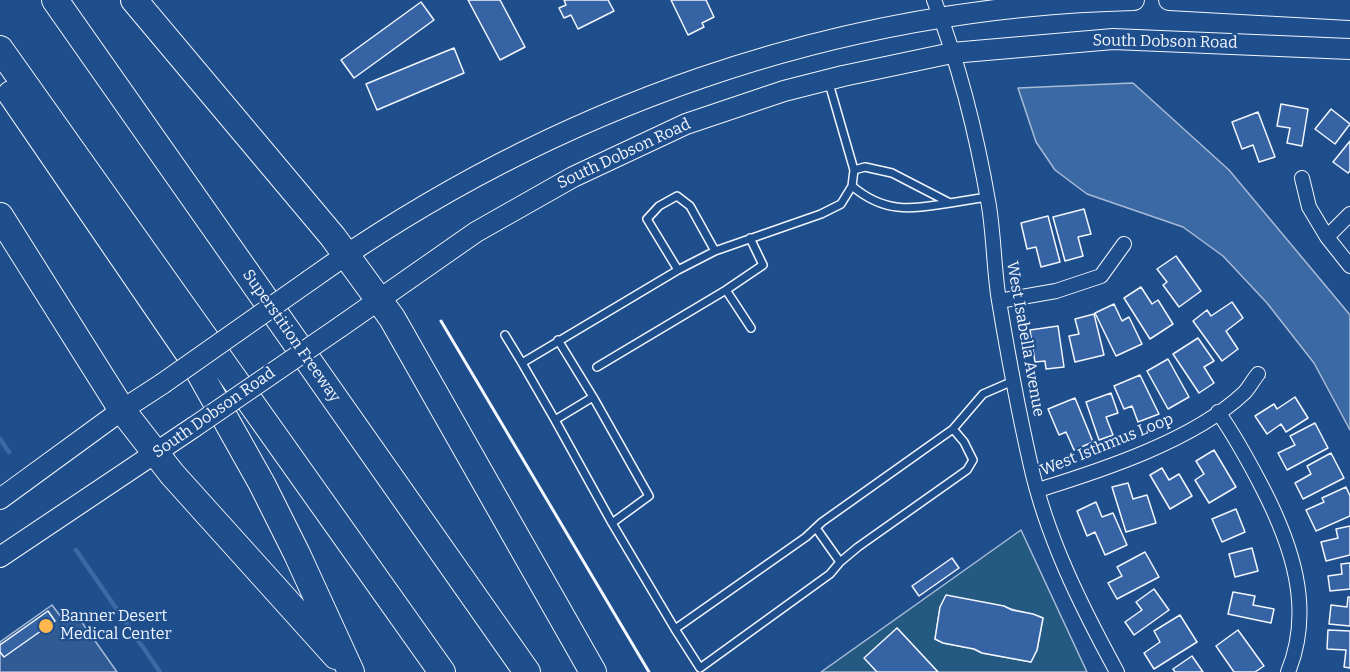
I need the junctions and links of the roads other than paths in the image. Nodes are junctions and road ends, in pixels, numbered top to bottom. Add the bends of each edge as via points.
1 (55, 0) edge
2 (134, 0) edge
3 (1134, 0) edge
4 (1169, 0) edge
5 (937, 8) edge
6 (1350, 10) edge
7 (0, 49) edge
8 (1350, 49) edge
9 (952, 53) junction
10 (0, 76) edge
11 (828, 80) junction
12 (854, 170) junction
13 (1302, 178) dead end
14 (852, 186) junction
15 (987, 197) junction
16 (950, 203) junction
17 (1350, 214) edge
18 (0, 216) edge
19 (1327, 237) junction
20 (750, 238) junction
21 (1124, 244) dead end
22 (715, 251) junction
23 (346, 254) junction
24 (1350, 266) edge
25 (678, 270) junction
26 (726, 290) junction
27 (379, 299) junction
28 (999, 300) junction
29 (751, 328) dead end
30 (505, 335) dead end
31 (558, 340) junction
32 (522, 363) junction
33 (597, 367) dead end
34 (1258, 374) dead end
35 (1014, 380) junction
36 (593, 397) junction
37 (122, 410) junction
38 (1218, 412) junction
39 (555, 420) junction
40 (953, 429) junction
41 (156, 453) junction
42 (1038, 490) junction
43 (0, 499) edge
44 (612, 523) junction
45 (816, 528) junction
46 (0, 557) edge
47 (840, 562) junction
48 (675, 629) junction
49 (1290, 671) edge
50 (350, 672) edge
51 (442, 672) edge
52 (527, 672) edge
53 (592, 672) edge
54 (1117, 672) edge

1 - 52 highway, Superstition Freeway
2 - 23 highway
3 - 5 main road
4 - 6 main road
5 - 9 street, West Isabella Avenue
5 - 23 main road via 706,76 587,121 490,169
7 - 51 highway
8 - 9 main road, South Dobson Road via 1113,39
9 - 11 main road, South Dobson Road
9 - 15 street, West Isabella Avenue
10 - 50 highway via 189,354 262,484
11 - 12 lane
11 - 27 main road, South Dobson Road via 686,124 573,177 476,232
12 - 14 lane
12 - 16 lane via 865,167 892,173
13 - 19 street via 1309,207
14 - 16 lane via 885,206 903,209
14 - 20 lane via 841,204
15 - 16 lane
15 - 28 street, West Isabella Avenue
17 - 19 street
18 - 37 highway
19 - 24 street
20 - 22 lane
20 - 26 lane via 763,265
21 - 28 street via 1101,276 1056,291
22 - 25 lane
22 - 25 lane via 690,206 677,196 659,206 647,219
23 - 27 highway
23 - 37 main road, bridge
25 - 31 lane
26 - 29 lane
26 - 33 lane
27 - 41 main road, South Dobson Road, bridge
27 - 53 highway
28 - 35 street, West Isabella Avenue
30 - 32 lane
31 - 32 lane
31 - 36 lane
32 - 39 lane
34 - 38 street, West Isthmus Loop via 1245,392
35 - 40 lane via 983,394
35 - 42 street, West Isabella Avenue
36 - 39 lane
36 - 44 lane via 649,496
37 - 41 highway
37 - 43 main road
38 - 42 street, West Isthmus Loop via 1161,445
38 - 49 street via 1254,470 1294,561 1300,626
39 - 44 lane
40 - 45 lane
40 - 47 lane via 973,460 967,470
41 - 46 main road, South Dobson Road
41 - 50 highway
42 - 54 street, West Isabella Avenue via 1074,589
44 - 48 lane
45 - 47 lane
45 - 48 lane
47 - 48 lane via 830,574 700,668

